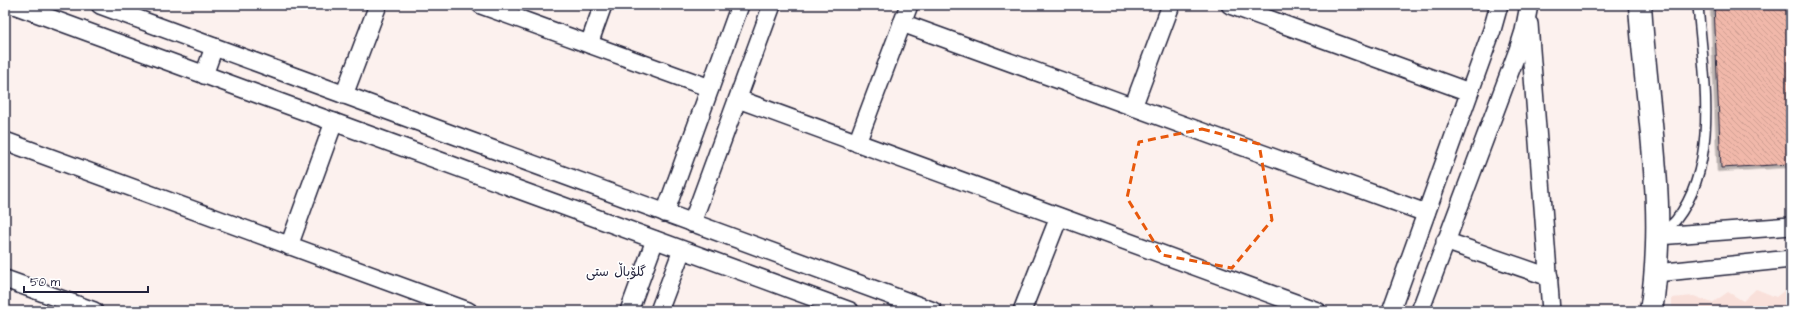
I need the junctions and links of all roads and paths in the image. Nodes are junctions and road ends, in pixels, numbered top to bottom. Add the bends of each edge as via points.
1 (14, 5) edge
2 (100, 5) edge
3 (378, 5) edge
4 (480, 5) edge
5 (603, 5) edge
6 (740, 5) edge
7 (772, 5) edge
8 (909, 5) edge
9 (1171, 5) edge
10 (1230, 5) edge
11 (1499, 5) edge
12 (1640, 5) edge
13 (1698, 5) edge
14 (1528, 8) edge
15 (902, 23) junction
16 (589, 44) junction
17 (214, 47) junction
18 (204, 75) junction
19 (710, 88) junction
20 (1469, 92) junction
21 (344, 95) junction
22 (738, 99) junction
23 (1133, 107) junction
24 (334, 122) junction
25 (5, 141) edge
26 (857, 143) junction
27 (665, 213) junction
28 (1426, 213) junction
29 (1059, 217) junction
30 (692, 223) junction
31 (1791, 226) edge
32 (1658, 236) junction
33 (655, 240) junction
34 (1445, 241) junction
35 (289, 246) junction
36 (682, 250) junction
37 (1791, 259) edge
38 (1656, 273) junction
39 (1549, 277) junction
40 (5, 279) edge
41 (94, 311) edge
42 (468, 311) edge
43 (629, 311) edge
44 (659, 311) edge
45 (850, 311) edge
46 (933, 311) edge
47 (1022, 311) edge
48 (1317, 311) edge
49 (1391, 311) edge
50 (1420, 311) edge
51 (1550, 311) edge
52 (1651, 311) edge

1 - 18 street
2 - 17 street
3 - 21 street
4 - 16 street
5 - 16 street
6 - 19 street
7 - 22 street
8 - 15 street
9 - 23 street
10 - 20 street
11 - 20 street
12 - 32 street via 1656,165
13 - 32 lane via 1706,120 1701,162 1688,199 1676,220
14 - 34 street via 1518,50
14 - 39 street
15 - 23 street
15 - 26 street
16 - 19 street
17 - 18 street
17 - 21 street
18 - 24 street
19 - 27 street
20 - 28 street
21 - 27 street
22 - 26 street
22 - 30 street
23 - 28 street
24 - 33 street
24 - 35 street
25 - 35 street
26 - 29 street
27 - 30 street
28 - 49 street
29 - 47 street
29 - 48 street
30 - 46 street
31 - 32 street
32 - 38 street
33 - 36 street
33 - 43 street
34 - 39 street
34 - 50 street
35 - 42 street
36 - 44 street
36 - 45 street
37 - 38 street
38 - 52 street
39 - 51 street
40 - 41 street

